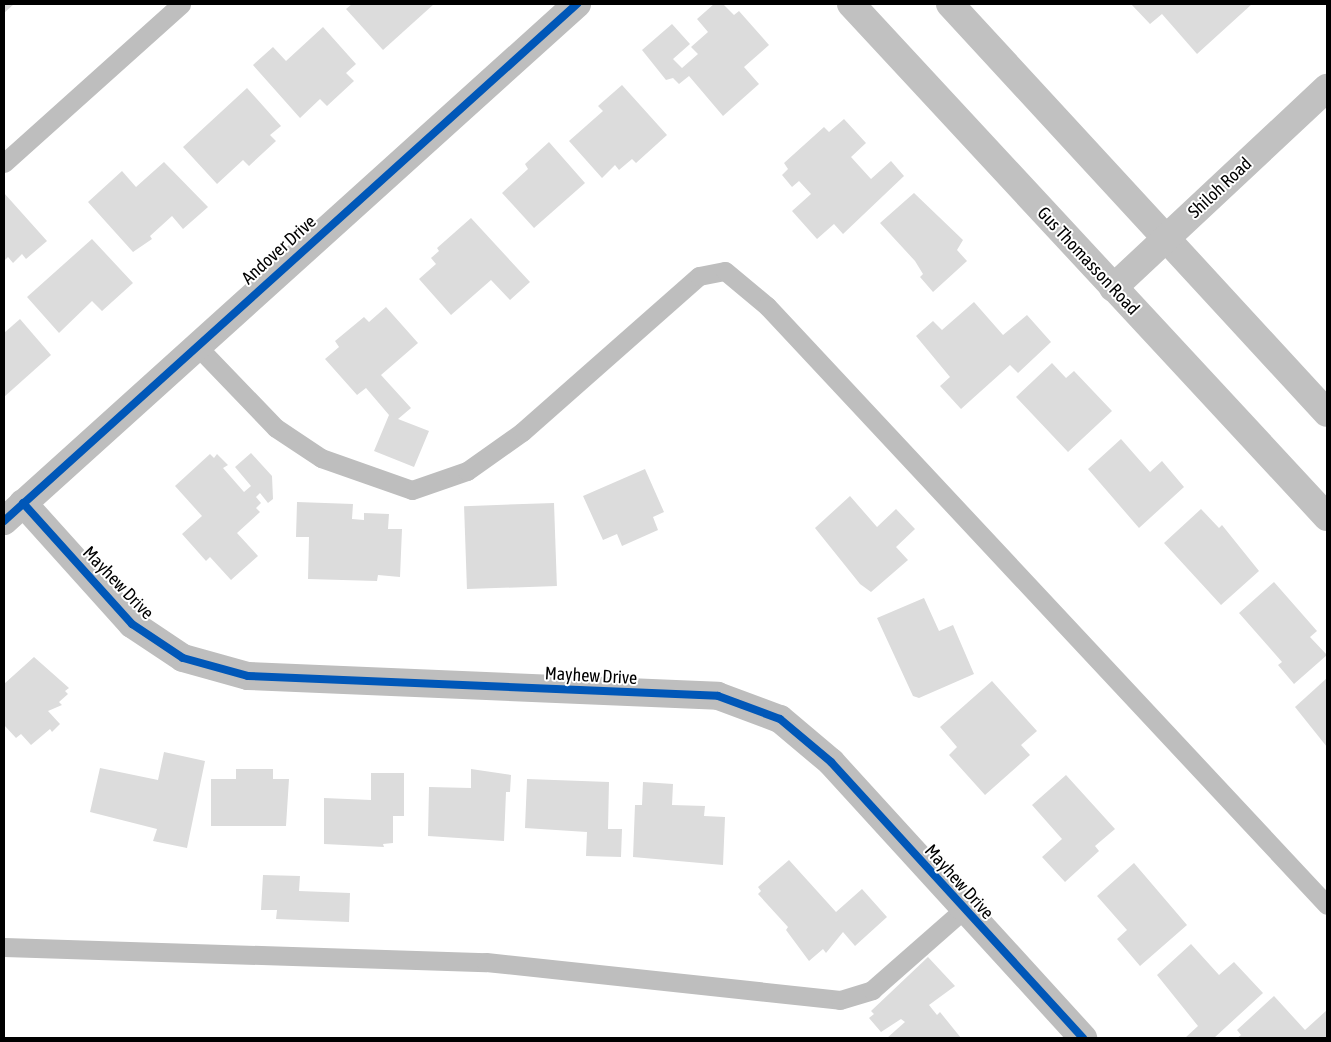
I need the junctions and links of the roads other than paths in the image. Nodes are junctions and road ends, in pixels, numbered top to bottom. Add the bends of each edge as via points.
1 (181, 4) edge
2 (577, 4) edge
3 (851, 4) edge
4 (950, 4) edge
5 (1327, 88) edge
6 (4, 163) edge
7 (1165, 238) junction
8 (1113, 288) junction
9 (196, 345) junction
10 (1327, 413) edge
11 (13, 512) edge
12 (1327, 517) edge
13 (1327, 905) edge
14 (963, 910) junction
15 (4, 947) edge
16 (1083, 1038) edge

1 - 6 lane
2 - 9 street, Andover Drive
3 - 8 main road, Gus Thomasson Road
4 - 7 main road
5 - 7 main road, Shiloh Road
7 - 8 main road, Shiloh Road
7 - 10 main road
8 - 12 main road, Gus Thomasson Road
9 - 11 street, Andover Drive
9 - 13 lane via 276,428 321,458 412,490 467,471 522,432 699,276 725,271 767,306
11 - 14 street, Mayhew Drive via 132,624 183,658 248,676 718,696 780,719 831,762
14 - 15 lane via 872,990 840,1000 486,962
14 - 16 street, Mayhew Drive

